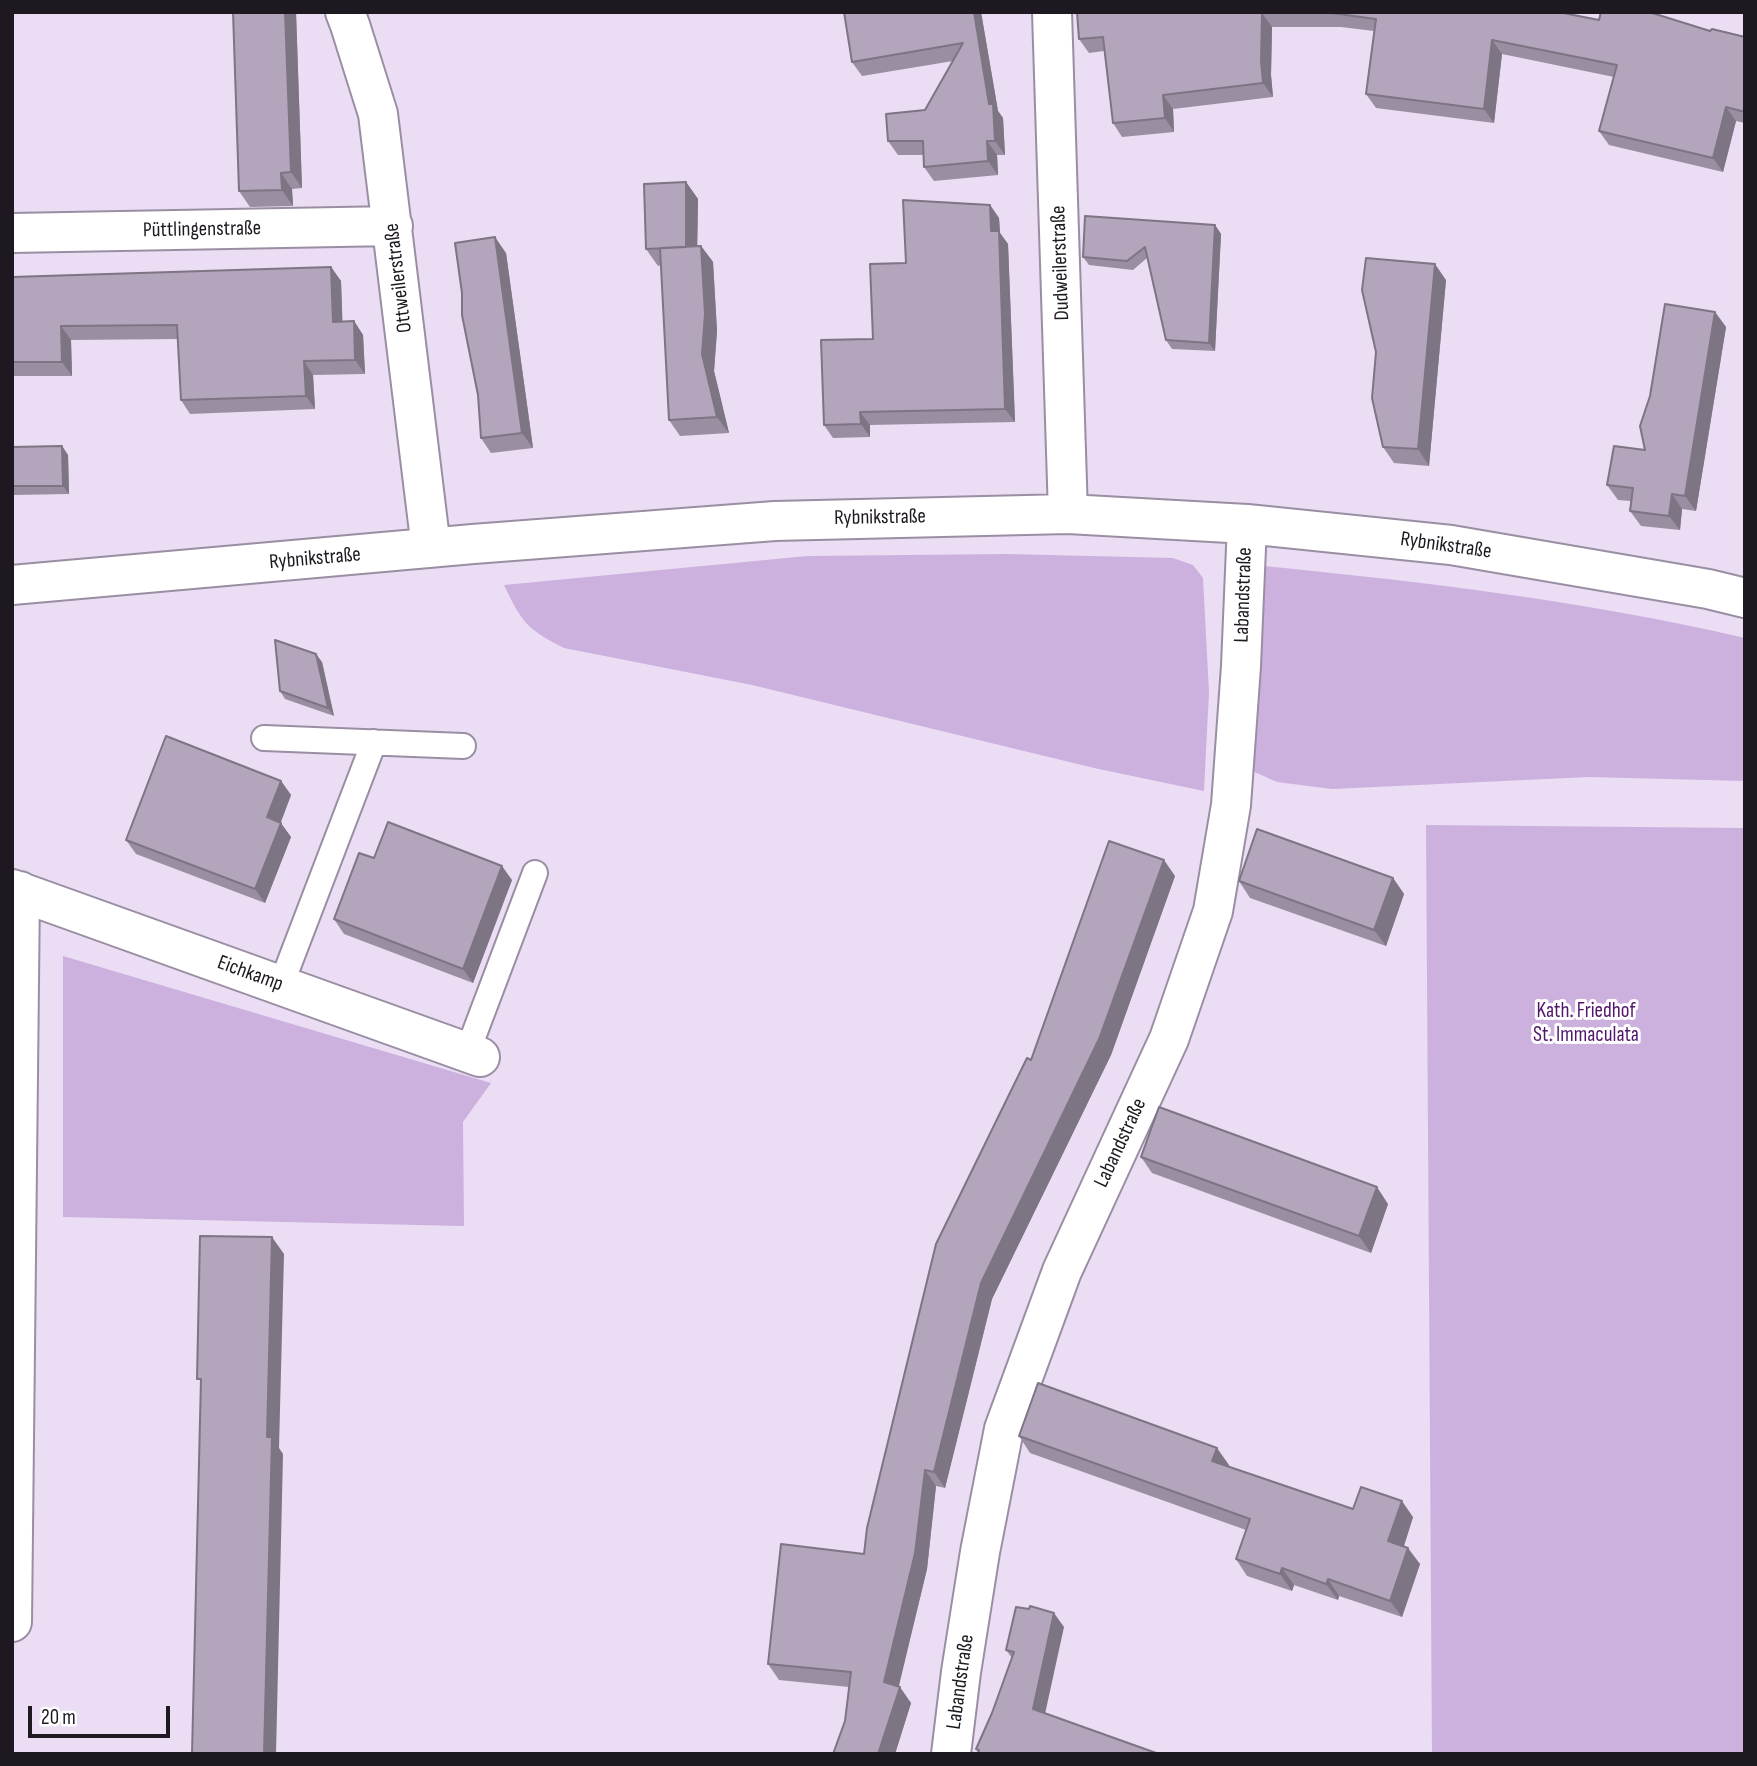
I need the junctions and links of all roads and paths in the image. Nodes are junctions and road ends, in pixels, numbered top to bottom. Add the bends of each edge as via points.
1 (345, 12) edge
2 (1052, 12) edge
3 (393, 226) junction
4 (12, 233) edge
5 (1068, 514) junction
6 (1247, 524) junction
7 (431, 548) junction
8 (12, 585) edge
9 (1745, 598) edge
10 (264, 738) dead end
11 (374, 742) junction
12 (463, 746) dead end
13 (535, 873) dead end
14 (16, 890) edge
15 (281, 985) junction
16 (474, 1055) joint
17 (12, 1622) edge
18 (951, 1754) edge

1 - 3 street, Ottweilerstraße via 377,114
2 - 5 street, Dudweilerstraße
3 - 4 street, Püttlingenstraße
3 - 7 street, Ottweilerstraße
5 - 6 street, Rybnikstraße
5 - 7 street, Rybnikstraße via 775,521
6 - 9 street, Rybnikstraße via 1451,545
6 - 18 street, Labandstraße via 1231,805 1213,911 1169,1039 1062,1271 1004,1429 979,1552
7 - 8 street, Rybnikstraße
10 - 11 lane
11 - 12 lane
11 - 15 lane
13 - 16 lane
14 - 15 street, Eichkamp
14 - 17 street, Eichkamp
15 - 16 street, Eichkamp

